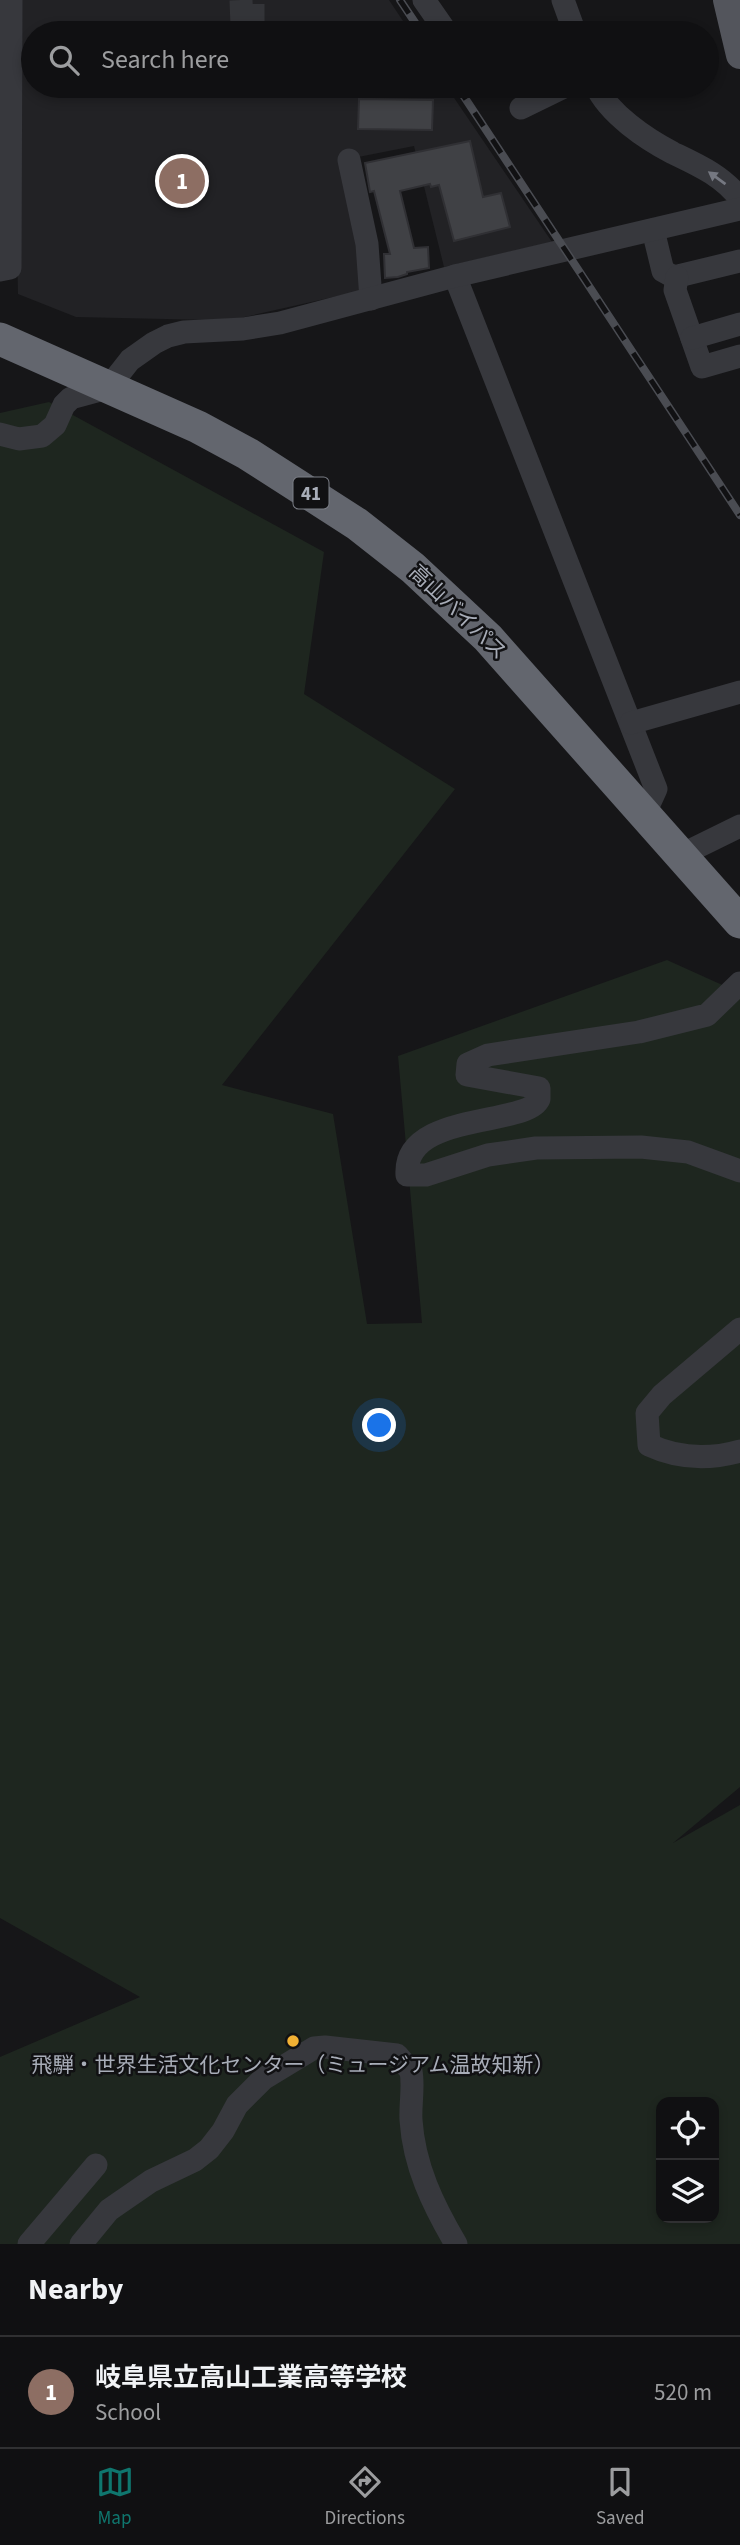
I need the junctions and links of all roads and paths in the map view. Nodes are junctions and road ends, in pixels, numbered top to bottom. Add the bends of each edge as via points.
1 (11, 0) edge
2 (424, 0) edge
3 (563, 0) edge
4 (727, 0) edge
5 (439, 21) edge
6 (571, 21) edge
7 (740, 55) edge
8 (538, 98) edge
9 (603, 98) edge
10 (521, 108) dead end
11 (349, 160) dead end
12 (5, 196) edge
13 (740, 199) edge
14 (740, 209) edge
15 (653, 230) junction
16 (740, 261) edge
17 (0, 271) edge
18 (455, 276) junction
19 (677, 276) junction
20 (371, 299) junction
21 (740, 324) edge
22 (692, 338) junction
23 (0, 340) edge
24 (0, 349) edge
25 (740, 356) edge
26 (108, 388) junction
27 (0, 435) edge
28 (740, 692) edge
29 (631, 723) junction
30 (645, 813) junction
31 (740, 827) edge
32 (681, 855) junction
33 (740, 921) edge
34 (740, 983) edge
35 (740, 1171) edge
36 (740, 1329) edge
37 (740, 1451) edge
38 (96, 2165) dead end
39 (29, 2244) edge
40 (81, 2244) edge
41 (456, 2244) edge

1 - 12 street
2 - 5 street
3 - 6 street
4 - 7 main road
8 - 10 street
13 -> 9 street via 691,160 621,119
11 - 20 street via 367,244
12 - 17 street via 10,268
14 - 15 street
15 - 18 street
15 - 19 street via 663,271
16 - 19 street
18 - 20 street
18 - 29 street
19 - 22 street via 675,290
20 - 26 street via 280,323 168,337 130,360
21 - 22 street
22 - 25 street via 702,367
23 - 26 highway, 高山バイパス / 41
24 - 26 highway, 高山バイパス / 41
26 - 27 street via 71,398 55,425 41,436 19,439
26 - 30 highway, 高山バイパス / 41 via 248,454 357,524 413,568 488,638
28 - 29 street
29 - 30 street via 656,789
30 - 32 highway, 高山バイパス / 41
31 - 32 street
32 - 33 highway, 高山バイパス / 41
34 - 35 street via 707,1016 639,1032 488,1055 468,1064 467,1075 540,1088 539,1098 533,1106 465,1122 432,1136 415,1148 406,1163 407,1175 415,1176 488,1155 536,1148 641,1147 688,1152
36 - 37 street via 647,1413 649,1445 668,1454 719,1457
38 - 39 street
40 - 41 street via 109,2210 209,2149 237,2105 263,2079 314,2048 325,2047 397,2055 411,2071 411,2119 420,2169 429,2197

